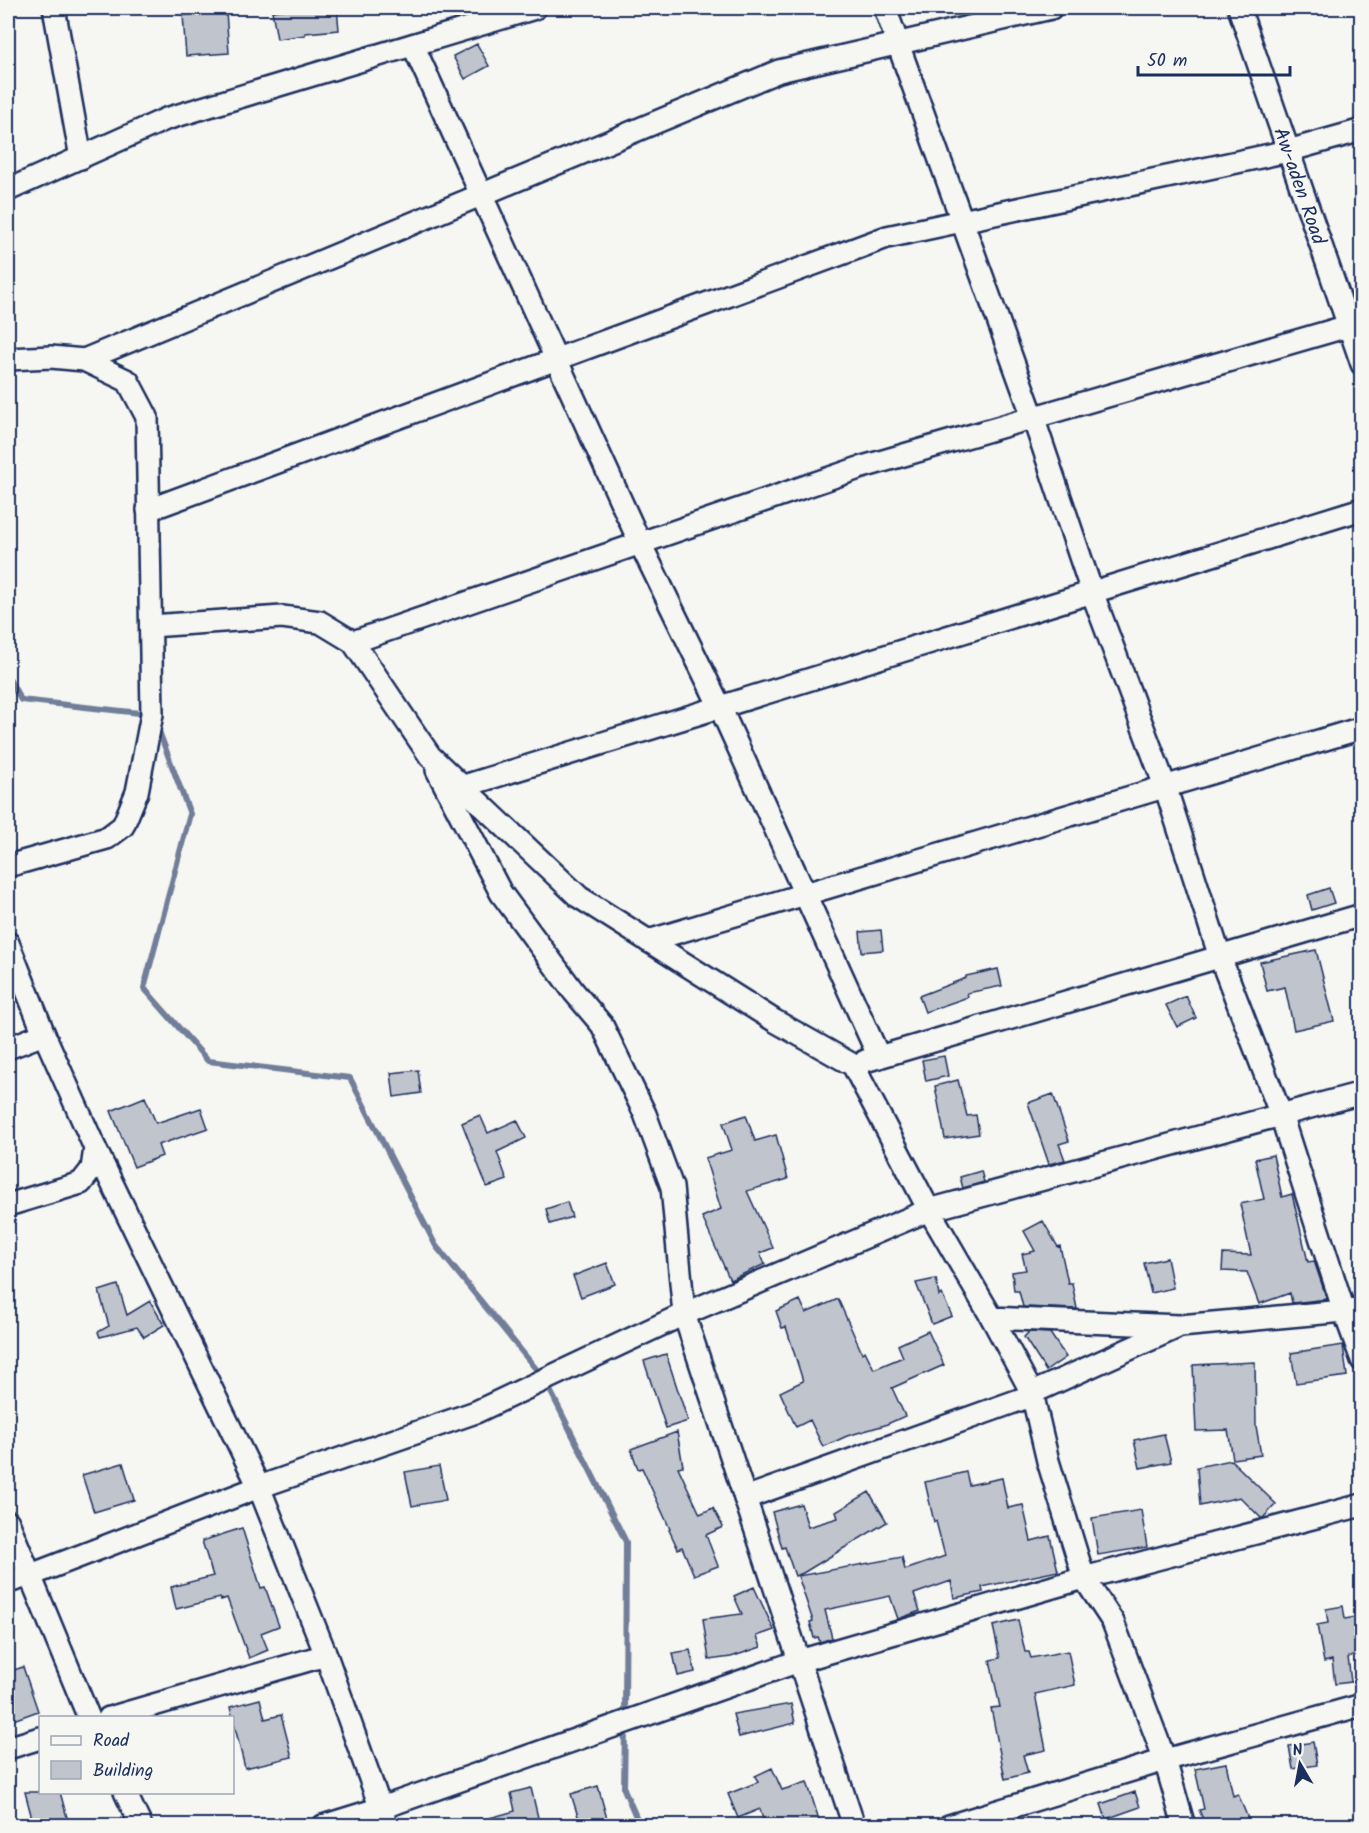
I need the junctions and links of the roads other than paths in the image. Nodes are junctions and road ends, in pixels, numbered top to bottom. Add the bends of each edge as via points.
1 (54, 8) edge
2 (535, 8) edge
3 (885, 8) edge
4 (1051, 8) edge
5 (1239, 8) edge
6 (897, 43) junction
7 (413, 45) junction
8 (1362, 130) edge
9 (1288, 151) junction
10 (81, 158) junction
11 (8, 190) edge
12 (482, 195) junction
13 (961, 221) junction
14 (1355, 324) edge
15 (8, 359) edge
16 (556, 359) junction
17 (84, 360) junction
18 (1362, 363) edge
19 (1033, 417) junction
20 (1362, 509) edge
21 (148, 510) junction
22 (640, 543) junction
23 (1092, 592) junction
24 (151, 626) junction
25 (353, 642) junction
26 (720, 707) junction
27 (1362, 728) edge
28 (1165, 786) junction
29 (455, 789) junction
30 (8, 866) edge
31 (804, 894) junction
32 (1362, 915) edge
33 (648, 940) junction
34 (8, 943) edge
35 (1220, 957) junction
36 (44, 1034) junction
37 (8, 1048) edge
38 (879, 1057) junction
39 (853, 1065) junction
40 (1362, 1093) edge
41 (1281, 1115) junction
42 (95, 1148) junction
43 (8, 1205) edge
44 (929, 1210) junction
45 (1353, 1310) edge
46 (684, 1314) junction
47 (992, 1318) junction
48 (1180, 1326) junction
49 (1362, 1360) edge
50 (1032, 1393) junction
51 (259, 1487) junction
52 (745, 1498) junction
53 (1362, 1505) edge
54 (8, 1522) edge
55 (31, 1575) junction
56 (1084, 1578) junction
57 (8, 1582) edge
58 (326, 1655) junction
59 (800, 1661) junction
60 (1362, 1705) edge
61 (88, 1716) edge
62 (116, 1716) edge
63 (39, 1738) edge
64 (8, 1748) edge
65 (1164, 1761) junction
66 (126, 1794) edge
67 (384, 1817) edge
68 (141, 1826) edge
69 (323, 1826) edge
70 (854, 1826) edge
71 (949, 1826) edge
72 (1184, 1826) edge

1 - 10 street
2 - 7 street
3 - 6 street
4 - 6 street
5 - 9 street, Aw-aden Road
6 - 12 street via 779,71
6 - 13 street
7 - 10 street via 166,119
7 - 12 street
8 - 9 street
9 - 13 street
9 - 14 street, Aw-aden Road
10 - 11 street
12 - 16 street
12 - 17 street
13 - 16 street via 887,237
13 - 19 street
14 - 18 street, Aw-aden Road
14 - 19 street
15 - 17 street
16 - 21 street
16 - 22 street
17 - 21 street via 128,381 147,417
19 - 22 street via 859,468
19 - 23 street
20 - 23 street
21 - 24 street
22 - 25 street
22 - 26 street
23 - 26 street
23 - 28 street
24 - 25 street via 282,617 320,622
24 - 30 street via 152,714 137,792 123,826 107,838
25 - 29 street
26 - 29 street
26 - 31 street
27 - 28 street
28 - 31 street
28 - 35 street
29 - 33 street via 579,897
29 - 46 street via 501,893 602,1025 645,1114 672,1187
31 - 33 street
31 - 38 street
32 - 35 street
33 - 39 street via 775,1021
34 - 36 street
35 - 38 street
35 - 41 street
36 - 37 street
36 - 42 street
38 - 39 street
39 - 44 street
40 - 41 street
41 - 44 street
41 - 45 street
42 - 43 street via 92,1169 81,1183
42 - 51 street
44 - 46 street
44 - 47 street
45 - 48 street
45 - 49 street
46 - 51 street via 476,1412
46 - 52 street
47 - 48 street
47 - 50 street
48 - 50 street
50 - 52 street
50 - 56 street
51 - 55 street
51 - 58 street
52 - 59 street
53 - 56 street
54 - 55 street
55 - 57 street
55 - 61 street
56 - 59 street
56 - 65 street via 1113,1622
58 - 62 street
58 - 67 street
59 - 67 street
59 - 70 street
60 - 65 street
63 - 64 street
65 - 71 street
65 - 72 street
66 - 68 street
67 - 69 street

